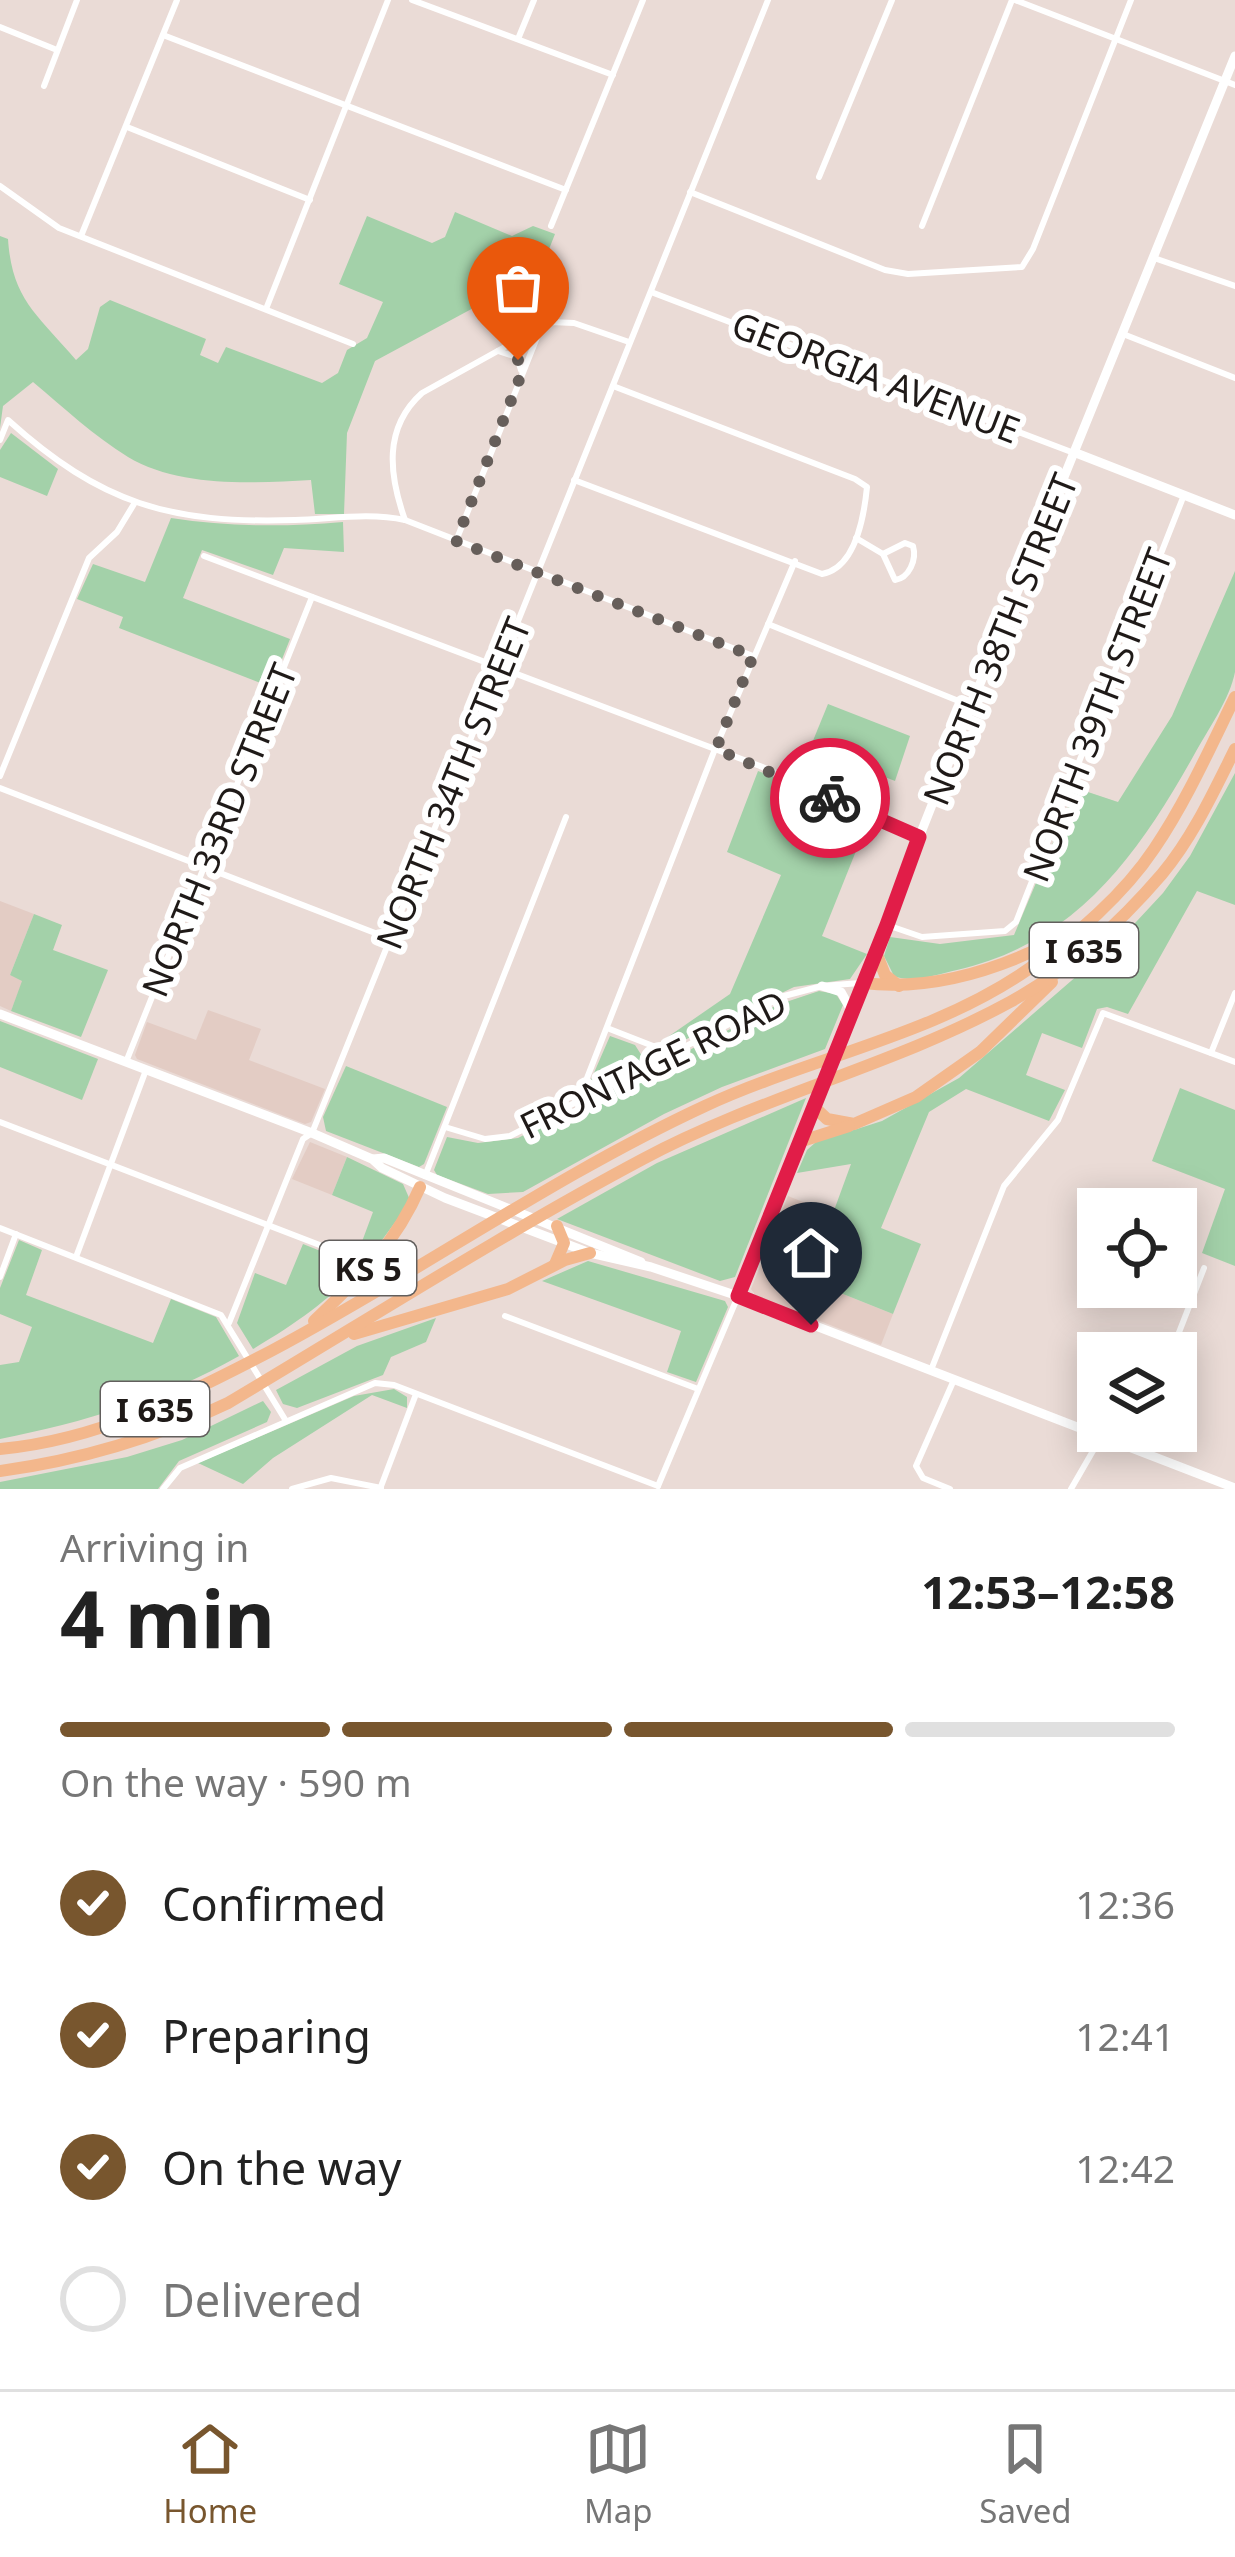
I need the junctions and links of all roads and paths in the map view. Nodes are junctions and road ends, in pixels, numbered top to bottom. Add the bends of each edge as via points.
1 (77, 0) edge
2 (177, 0) edge
3 (388, 0) edge
4 (412, 0) edge
5 (534, 0) edge
6 (643, 0) edge
7 (768, 0) edge
8 (892, 0) edge
9 (1014, 0) edge
10 (1131, 0) edge
11 (0, 27) edge
12 (163, 35) junction
13 (1114, 39) junction
14 (518, 40) junction
15 (57, 50) junction
16 (1235, 56) edge
17 (613, 75) junction
18 (1230, 82) edge
19 (44, 86) dead end
20 (346, 105) junction
21 (127, 128) junction
22 (819, 177) dead end
23 (0, 186) edge
24 (566, 190) junction
25 (690, 193) junction
26 (310, 200) junction
27 (551, 226) dead end
28 (922, 226) dead end
29 (81, 236) junction
30 (1154, 258) junction
31 (1235, 286) edge
32 (651, 292) junction
33 (266, 309) junction
34 (541, 327) junction
35 (1123, 334) junction
36 (629, 342) junction
37 (353, 344) dead end
38 (495, 351) junction
39 (521, 375) junction
40 (1235, 377) edge
41 (612, 385) junction
42 (0, 440) edge
43 (1076, 453) junction
44 (574, 481) junction
45 (1184, 495) junction
46 (134, 504) junction
47 (1235, 515) edge
48 (405, 520) junction
49 (856, 538) junction
50 (456, 541) junction
51 (883, 554) junction
52 (204, 556) dead end
53 (795, 561) junction
54 (538, 573) junction
55 (312, 597) junction
56 (768, 624) junction
57 (753, 656) junction
58 (500, 668) junction
59 (1235, 697) edge
60 (971, 706) junction
61 (1235, 748) edge
62 (716, 749) junction
63 (0, 776) edge
64 (0, 788) edge
65 (566, 817) dead end
66 (919, 837) junction
67 (205, 868) junction
68 (887, 925) junction
69 (1079, 928) junction
70 (389, 939) junction
71 (876, 952) junction
72 (1078, 956) junction
73 (863, 983) junction
74 (822, 986) junction
75 (900, 986) junction
76 (1235, 993) edge
77 (851, 1012) junction
78 (0, 1014) edge
79 (607, 1028) junction
80 (640, 1041) junction
81 (1211, 1053) junction
82 (674, 1054) junction
83 (1235, 1062) edge
84 (125, 1063) junction
85 (644, 1069) junction
86 (146, 1070) junction
87 (587, 1078) dead end
88 (813, 1106) junction
89 (0, 1122) edge
90 (854, 1124) junction
91 (445, 1126) junction
92 (312, 1133) junction
93 (799, 1142) junction
94 (110, 1164) junction
95 (423, 1182) junction
96 (268, 1225) junction
97 (557, 1226) junction
98 (0, 1228) edge
99 (16, 1234) junction
100 (564, 1244) junction
101 (590, 1252) junction
102 (343, 1254) dead end
103 (76, 1257) junction
104 (554, 1265) junction
105 (651, 1268) junction
106 (1204, 1268) dead end
107 (0, 1277) edge
108 (738, 1296) junction
109 (505, 1316) dead end
110 (229, 1323) junction
111 (1179, 1332) edge
112 (298, 1336) junction
113 (335, 1340) junction
114 (930, 1373) junction
115 (953, 1382) junction
116 (699, 1389) junction
117 (416, 1394) junction
118 (286, 1421) junction
119 (1077, 1428) edge
120 (0, 1449) edge
121 (1092, 1452) edge
122 (1141, 1452) edge
123 (0, 1471) edge
124 (294, 1488) edge
125 (382, 1488) edge
126 (657, 1488) edge
127 (1235, 1488) edge
128 (163, 1489) edge
129 (950, 1489) edge
130 (1071, 1489) edge

1 - 15 street
2 - 12 street
3 - 20 street
4 - 14 street
5 - 14 street
6 - 17 street
7 - 25 street, NORTH 34TH STREET
8 - 22 street
9 - 13 street
9 - 28 street
10 - 13 street
11 - 15 street
12 - 20 street
12 - 21 street
13 - 18 street
13 - 25 street via 1022,267 885,270
14 - 17 street
15 - 19 street
16 - 18 main road, NORTH 38TH STREET
17 - 24 street
18 - 30 main road, NORTH 38TH STREET
20 - 24 street
20 - 26 street
21 - 26 street
21 - 29 street
23 - 29 street via 45,221
24 - 27 street
25 - 32 street, NORTH 34TH STREET
26 - 33 street
29 - 33 street
30 - 31 street
30 - 35 main road, NORTH 38TH STREET
32 - 36 street, NORTH 34TH STREET
32 - 43 street, GEORGIA AVENUE
33 - 37 street
34 - 36 street via 561,320
34 - 38 street
34 - 39 street
35 - 40 street
35 - 43 main road, NORTH 38TH STREET
36 - 41 street, NORTH 34TH STREET
38 - 39 street via 517,357
38 - 48 street via 407,408 391,452
39 - 50 street
41 - 44 street, NORTH 34TH STREET
41 - 49 street via 845,473 867,488
42 - 46 street via 8,420 49,456
43 - 45 main road, GEORGIA AVENUE
43 - 60 main road, NORTH 38TH STREET
44 - 53 street
44 - 54 street, NORTH 34TH STREET
45 - 47 main road, GEORGIA AVENUE
45 - 68 street, NORTH 39TH STREET via 1016,922 1005,931 922,937
46 - 48 street via 248,522
46 - 63 street via 89,558
48 - 50 street
49 - 51 street
49 - 53 street via 830,573
50 - 54 street
51 - 51 street via 895,580 908,573 914,546
52 - 55 street
53 - 56 street
54 - 57 street
54 - 58 street, NORTH 34TH STREET
55 - 58 street
55 - 67 street, NORTH 33RD STREET
56 - 57 street
56 - 60 street
57 - 62 street
58 - 62 street
58 - 70 street, NORTH 34TH STREET
59 - 69 highway, I 635 via 1154,850
60 - 66 main road, NORTH 38TH STREET
61 - 72 highway, I 635 via 1164,872
62 - 66 street
62 - 79 street
64 - 67 street
65 - 91 street
66 - 68 main road, NORTH 38TH STREET
67 - 70 street
67 - 84 street, NORTH 33RD STREET
68 - 71 main road, NORTH 38TH STREET
69 - 75 highway via 985,971
69 - 112 highway, I 635 via 977,999 707,1105
70 - 92 street, NORTH 34TH STREET
71 - 73 main road, NORTH 38TH STREET
71 - 75 highway
72 - 90 highway via 950,1075
72 - 113 highway, I 635 via 967,1024 719,1122
73 - 74 street, FRONTAGE ROAD
73 - 75 highway
73 - 77 main road, NORTH 38TH STREET
74 - 77 main road via 842,992
74 - 82 street, FRONTAGE ROAD via 784,996
76 - 81 street
77 - 88 main road, NORTH 38TH STREET
78 - 84 main road
79 - 80 street
79 - 87 street
80 - 82 street
80 - 85 street
81 - 83 street
81 - 114 street via 1102,1012 1061,1114 1004,1186
82 - 85 street, FRONTAGE ROAD
84 - 86 main road
85 - 91 street, FRONTAGE ROAD via 510,1136 485,1139
86 - 92 main road
86 - 94 street
88 - 90 highway via 827,1119
88 - 93 main road, NORTH 38TH STREET
89 - 94 street
90 - 93 highway
91 - 95 street
92 - 95 main road
92 - 96 street, NORTH 34TH STREET
93 - 108 main road, NORTH 38TH STREET
94 - 96 street
94 - 103 street
95 - 97 main road
95 - 100 main road
95 - 112 highway, KS 5 via 388,1248
96 - 102 street
96 - 110 street, NORTH 34TH STREET
97 - 100 highway
97 - 105 main road
98 - 99 street
99 - 103 street
99 - 107 street
100 - 101 main road
100 - 104 highway
101 - 104 highway, KS 5
101 - 105 main road
103 - 110 street
104 - 113 highway, KS 5 via 508,1288
105 - 108 main road
106 - 111 street
108 - 114 main road
108 - 116 street, NORTH 38TH STREET
109 - 116 street
110 - 118 street
112 - 120 highway, I 635 via 157,1408
113 - 123 highway, I 635 via 166,1432
114 - 115 main road
115 - 119 main road
115 - 129 street via 918,1461 918,1473
116 - 126 street, NORTH 38TH STREET
117 - 118 street via 375,1383
117 - 125 street
117 - 126 street
118 - 128 street via 180,1468
121 - 130 street
122 - 127 main road
124 - 125 street via 331,1478

